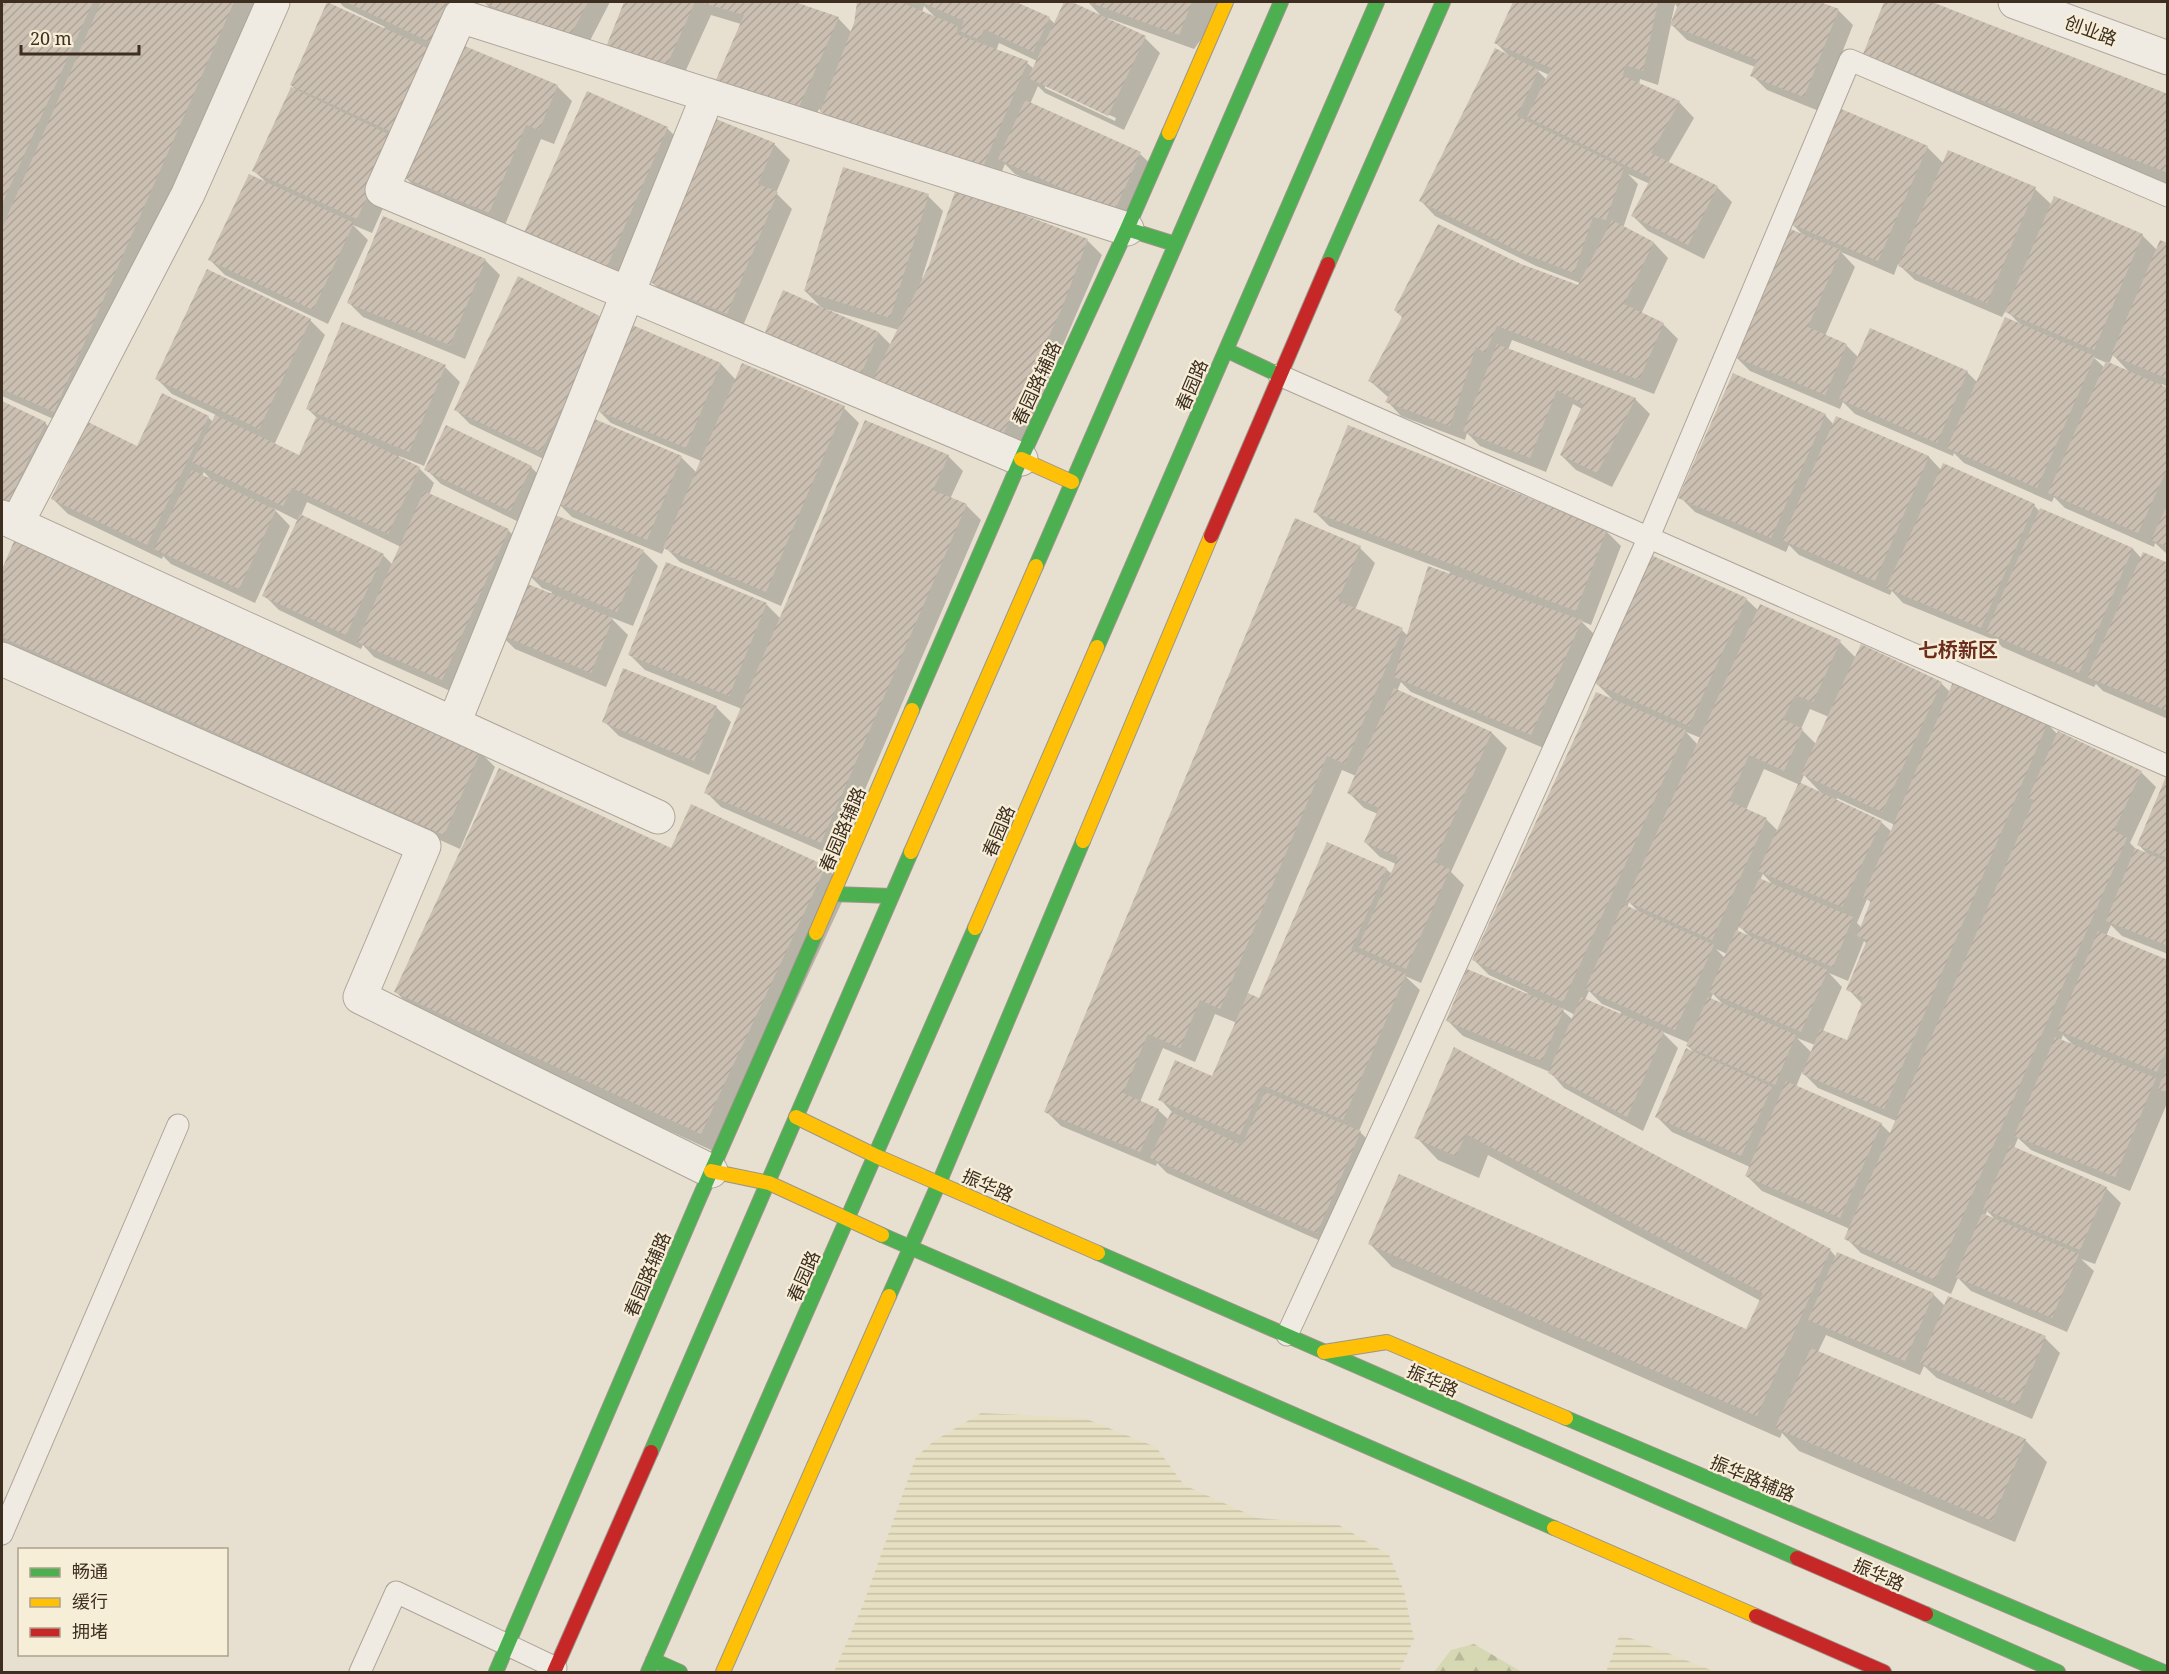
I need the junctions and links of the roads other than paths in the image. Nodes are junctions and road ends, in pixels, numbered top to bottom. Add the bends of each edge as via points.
1 (273, 2) edge
2 (1226, 2) edge
3 (1281, 2) edge
4 (1377, 2) edge
5 (1443, 2) edge
6 (2014, 2) edge
7 (464, 9) edge
8 (2168, 58) edge
9 (708, 95) junction
10 (2168, 196) edge
11 (1127, 229) junction
12 (1175, 244) junction
13 (627, 293) junction
14 (1226, 350) junction
15 (1279, 375) junction
16 (1021, 459) junction
17 (1072, 482) junction
18 (9, 520) edge
19 (1648, 539) junction
20 (2, 659) edge
21 (454, 723) junction
22 (2168, 766) edge
23 (658, 817) dead end
24 (833, 894) junction
25 (892, 896) junction
26 (796, 1117) junction
27 (178, 1125) dead end
28 (876, 1156) junction
29 (711, 1171) junction
30 (770, 1183) junction
31 (939, 1183) junction
32 (848, 1220) junction
33 (911, 1246) junction
34 (1287, 1335) junction
35 (1324, 1352) junction
36 (1296, 1415) junction
37 (1343, 1451) dead end
38 (2, 1534) edge
39 (507, 1645) junction
40 (651, 1666) edge
41 (555, 1670) edge
42 (360, 1672) edge
43 (496, 1672) edge
44 (680, 1672) edge
45 (723, 1672) edge
46 (1884, 1672) edge
47 (2058, 1672) edge
48 (2164, 1672) edge

1 - 18 street via 188,194
2 - 11 main road, 春园路辅路
3 - 12 main road
4 - 14 main road, 春园路
5 - 15 main road
6 - 8 street, 创业路
7 - 9 street
7 - 13 street via 382,190
9 - 11 street
9 - 13 street
10 - 19 lane via 1850,60
11 - 12 main road
11 - 16 main road, 春园路辅路
12 - 17 main road
13 - 16 street
13 - 21 street
14 - 15 main road
14 - 28 main road, 春园路
15 - 19 lane
15 - 31 main road
16 - 17 main road
16 - 24 main road, 春园路辅路
17 - 25 main road
18 - 21 street
19 - 22 lane
19 - 34 lane
20 - 29 street via 424,846 360,997
21 - 23 street
24 - 25 main road
24 - 29 main road, 春园路辅路
25 - 26 main road
26 - 28 main road, 振华路
26 - 30 main road
27 - 38 lane
28 - 31 main road, 振华路
28 - 32 main road, 春园路
29 - 30 main road
29 - 39 main road, 春园路辅路
30 - 32 main road
30 - 41 main road
31 - 33 main road
31 - 34 main road, 振华路
32 - 33 main road
32 - 40 main road, 春园路
33 - 36 main road
33 - 45 main road
34 - 35 main road, 振华路
35 - 47 main road, 振华路
35 - 48 main road, 振华路辅路 via 1387,1342
36 - 37 main road
36 - 46 main road
39 - 41 lane
39 - 42 lane via 396,1592
39 - 43 main road, 春园路辅路
40 - 44 main road

